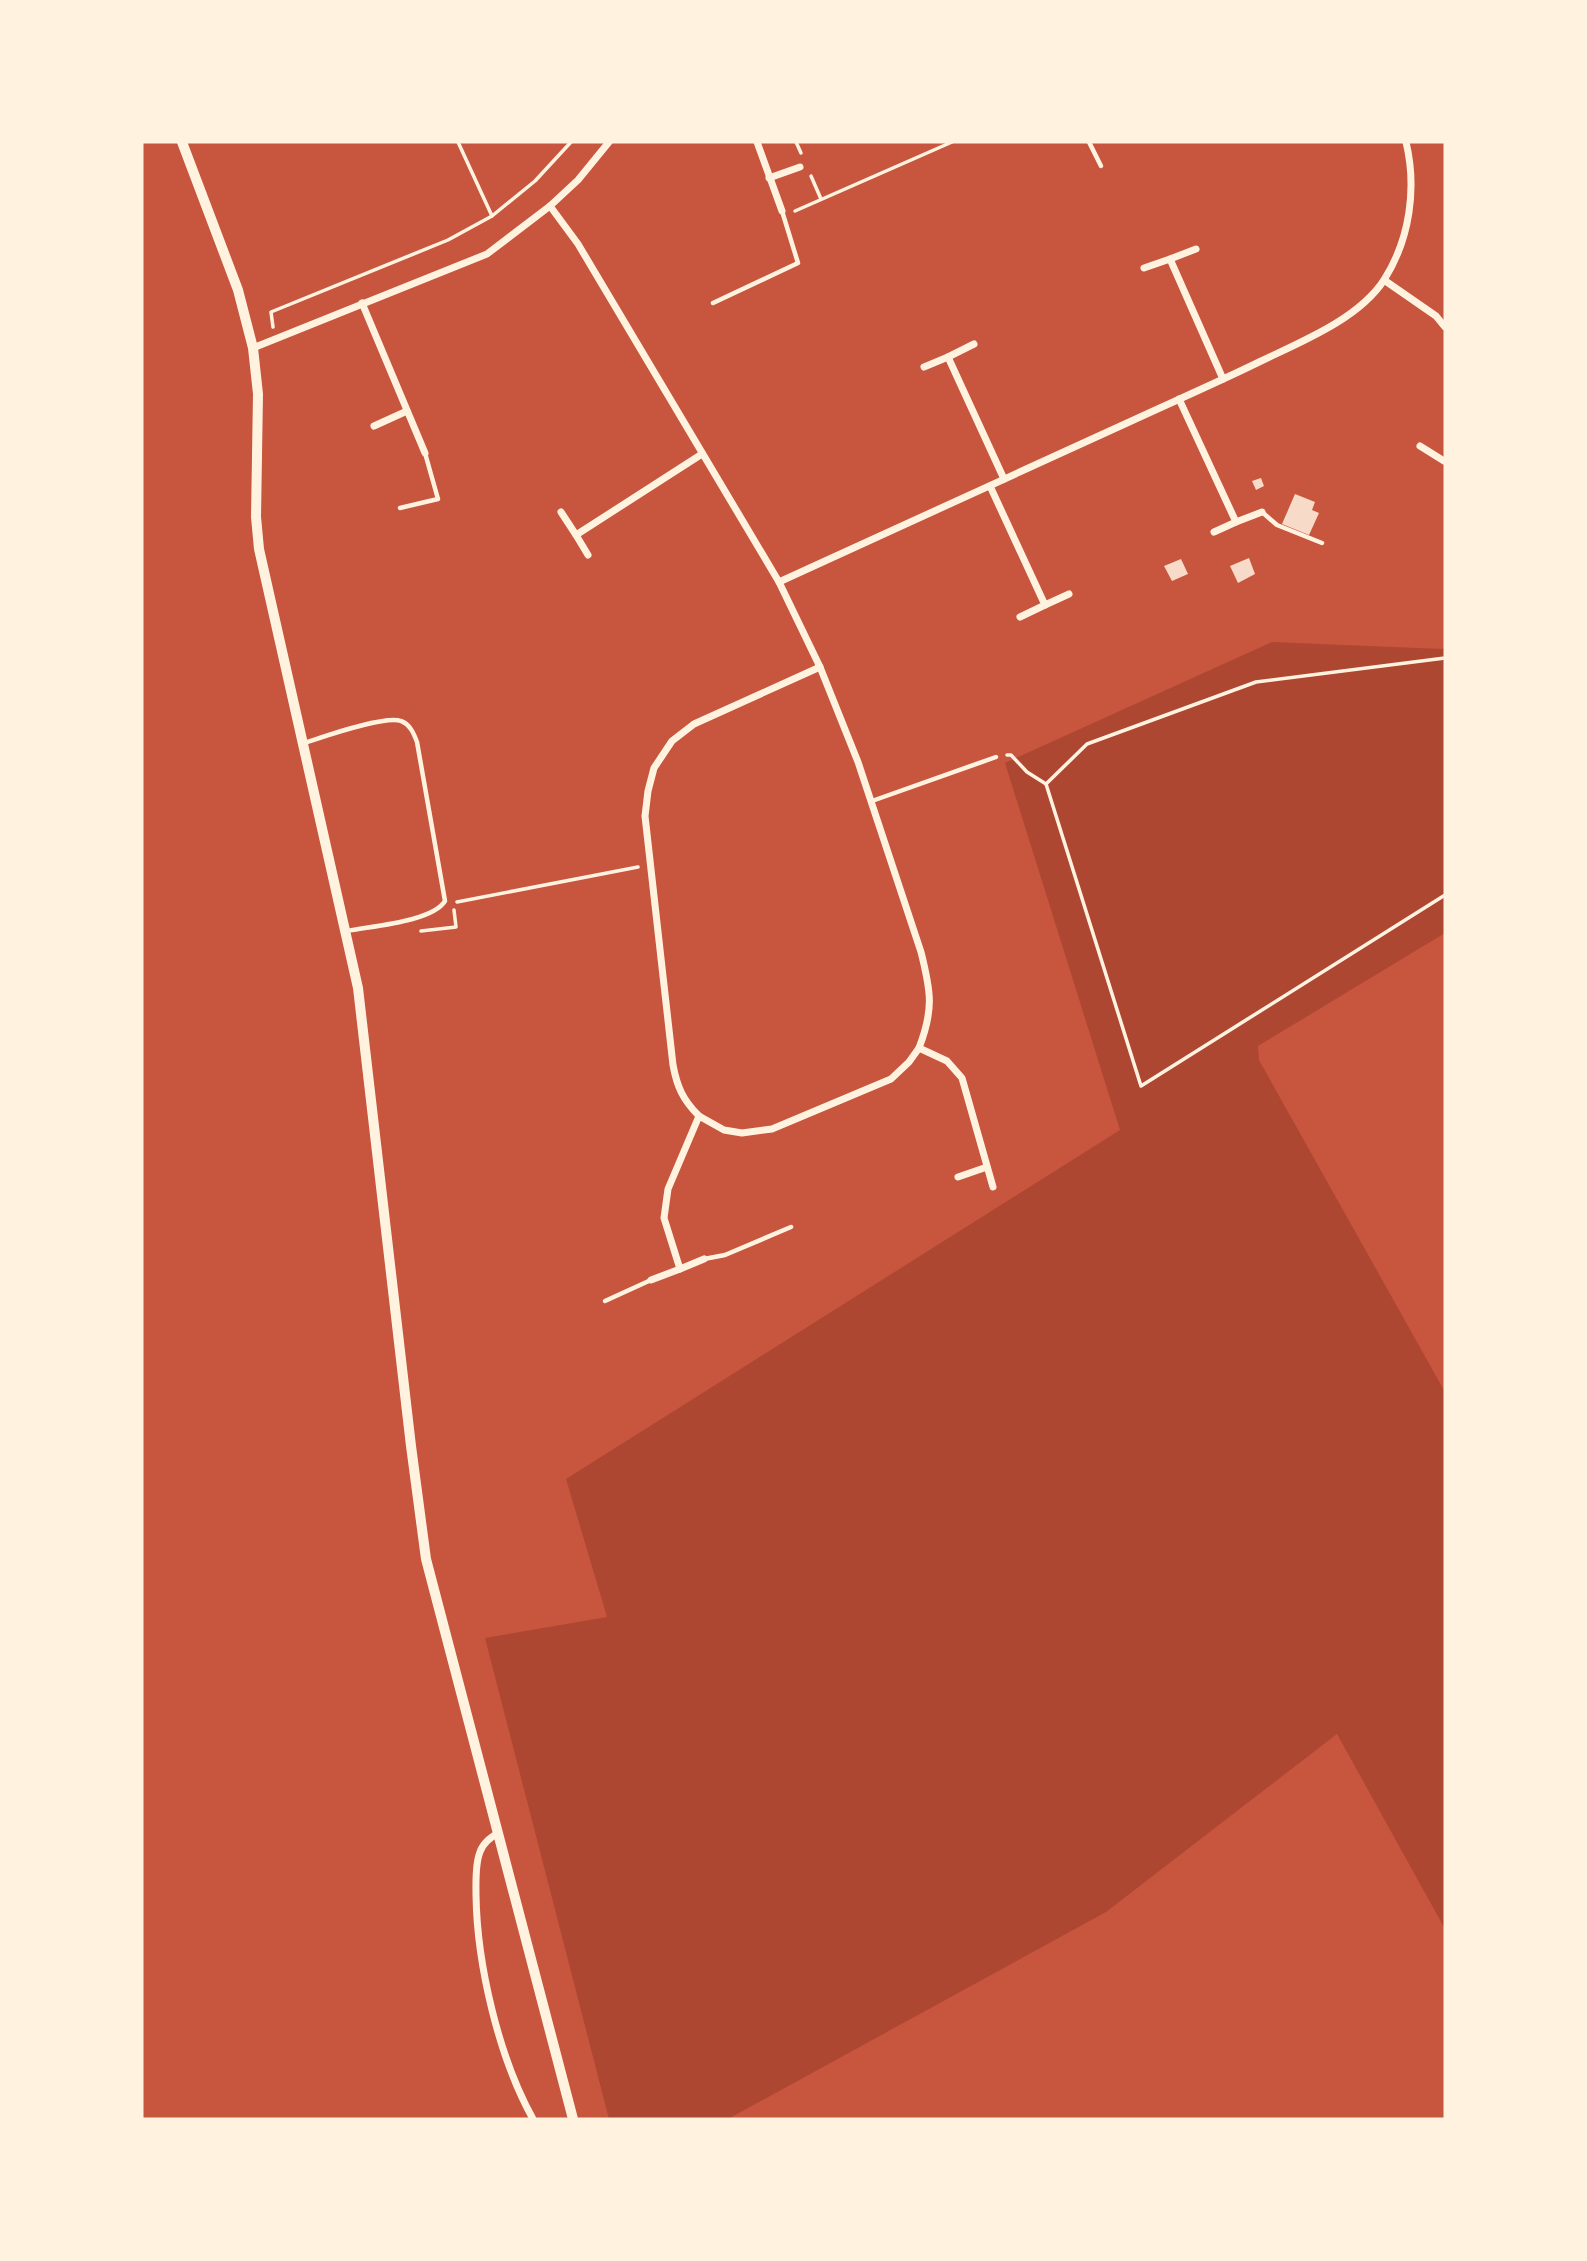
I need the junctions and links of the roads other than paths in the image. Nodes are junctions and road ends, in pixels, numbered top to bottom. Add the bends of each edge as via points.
1 (182, 142) edge
2 (609, 142) edge
3 (757, 142) edge
4 (1089, 142) edge
5 (1406, 142) edge
6 (1101, 166) dead end
7 (800, 167) dead end
8 (769, 178) junction
9 (550, 206) junction
10 (783, 213) joint
11 (1196, 249) dead end
12 (1170, 260) junction
13 (1144, 268) dead end
14 (1384, 281) junction
15 (362, 303) junction
16 (713, 303) dead end
17 (1445, 327) edge
18 (974, 344) dead end
19 (253, 348) junction
20 (948, 357) junction
21 (924, 367) dead end
22 (1223, 379) junction
23 (1179, 399) junction
24 (407, 411) junction
25 (374, 426) dead end
26 (1420, 446) dead end
27 (425, 453) joint
28 (702, 454) junction
29 (1445, 461) edge
30 (1004, 479) junction
31 (990, 486) junction
32 (400, 508) dead end
33 (561, 512) dead end
34 (1262, 512) joint
35 (1236, 522) junction
36 (1214, 533) dead end
37 (576, 535) junction
38 (1322, 543) dead end
39 (588, 555) dead end
40 (779, 582) junction
41 (1069, 594) dead end
42 (1045, 605) junction
43 (1020, 617) dead end
44 (820, 667) junction
45 (301, 744) junction
46 (996, 757) road end
47 (872, 801) junction
48 (346, 931) junction
49 (919, 1048) junction
50 (699, 1116) junction
51 (987, 1167) junction
52 (958, 1177) dead end
53 (993, 1187) dead end
54 (791, 1227) dead end
55 (704, 1259) joint
56 (680, 1269) junction
57 (651, 1280) joint
58 (605, 1301) dead end
59 (498, 1833) junction
60 (533, 2119) edge
61 (573, 2119) edge

1 - 19 street via 238,290
2 - 9 street
3 - 8 street
4 - 6 lane
5 - 14 street via 1411,201 1399,248
7 - 8 street
8 - 10 street
9 - 15 street via 487,254
9 - 28 street via 578,244
10 - 16 lane via 798,263
11 - 12 street
12 - 13 street
12 - 22 street
14 - 17 street via 1426,308
14 - 22 street via 1325,330
15 - 19 street
15 - 24 street
18 - 20 street
19 - 45 street via 258,394 259,549
20 - 21 street
20 - 30 street
22 - 23 street
23 - 30 street
23 - 35 street
24 - 25 street
24 - 27 street
26 - 29 street
27 - 32 lane via 439,499
28 - 37 street
28 - 40 street
30 - 31 street
31 - 40 street
31 - 42 street
33 - 37 street
34 - 35 street
34 - 38 lane via 1277,525
35 - 36 street
37 - 39 street
40 - 44 street
41 - 42 street
42 - 43 street
44 - 47 street
44 - 50 street via 694,723 671,741 654,768 645,816 673,1065 678,1090
45 - 48 street
45 - 48 lane via 392,720 409,726 417,742 445,901 436,911
46 - 47 lane
47 - 49 street via 929,984 928,1024
48 - 59 street via 368,1063 426,1559
49 - 50 street via 891,1079 772,1129 724,1130
49 - 51 street via 947,1061 962,1077
50 - 56 street via 667,1189 664,1217
51 - 52 street
51 - 53 street
54 - 55 lane
55 - 56 street
56 - 57 street
57 - 58 lane
59 - 60 street via 479,1853 480,1954 514,2081
59 - 61 street

